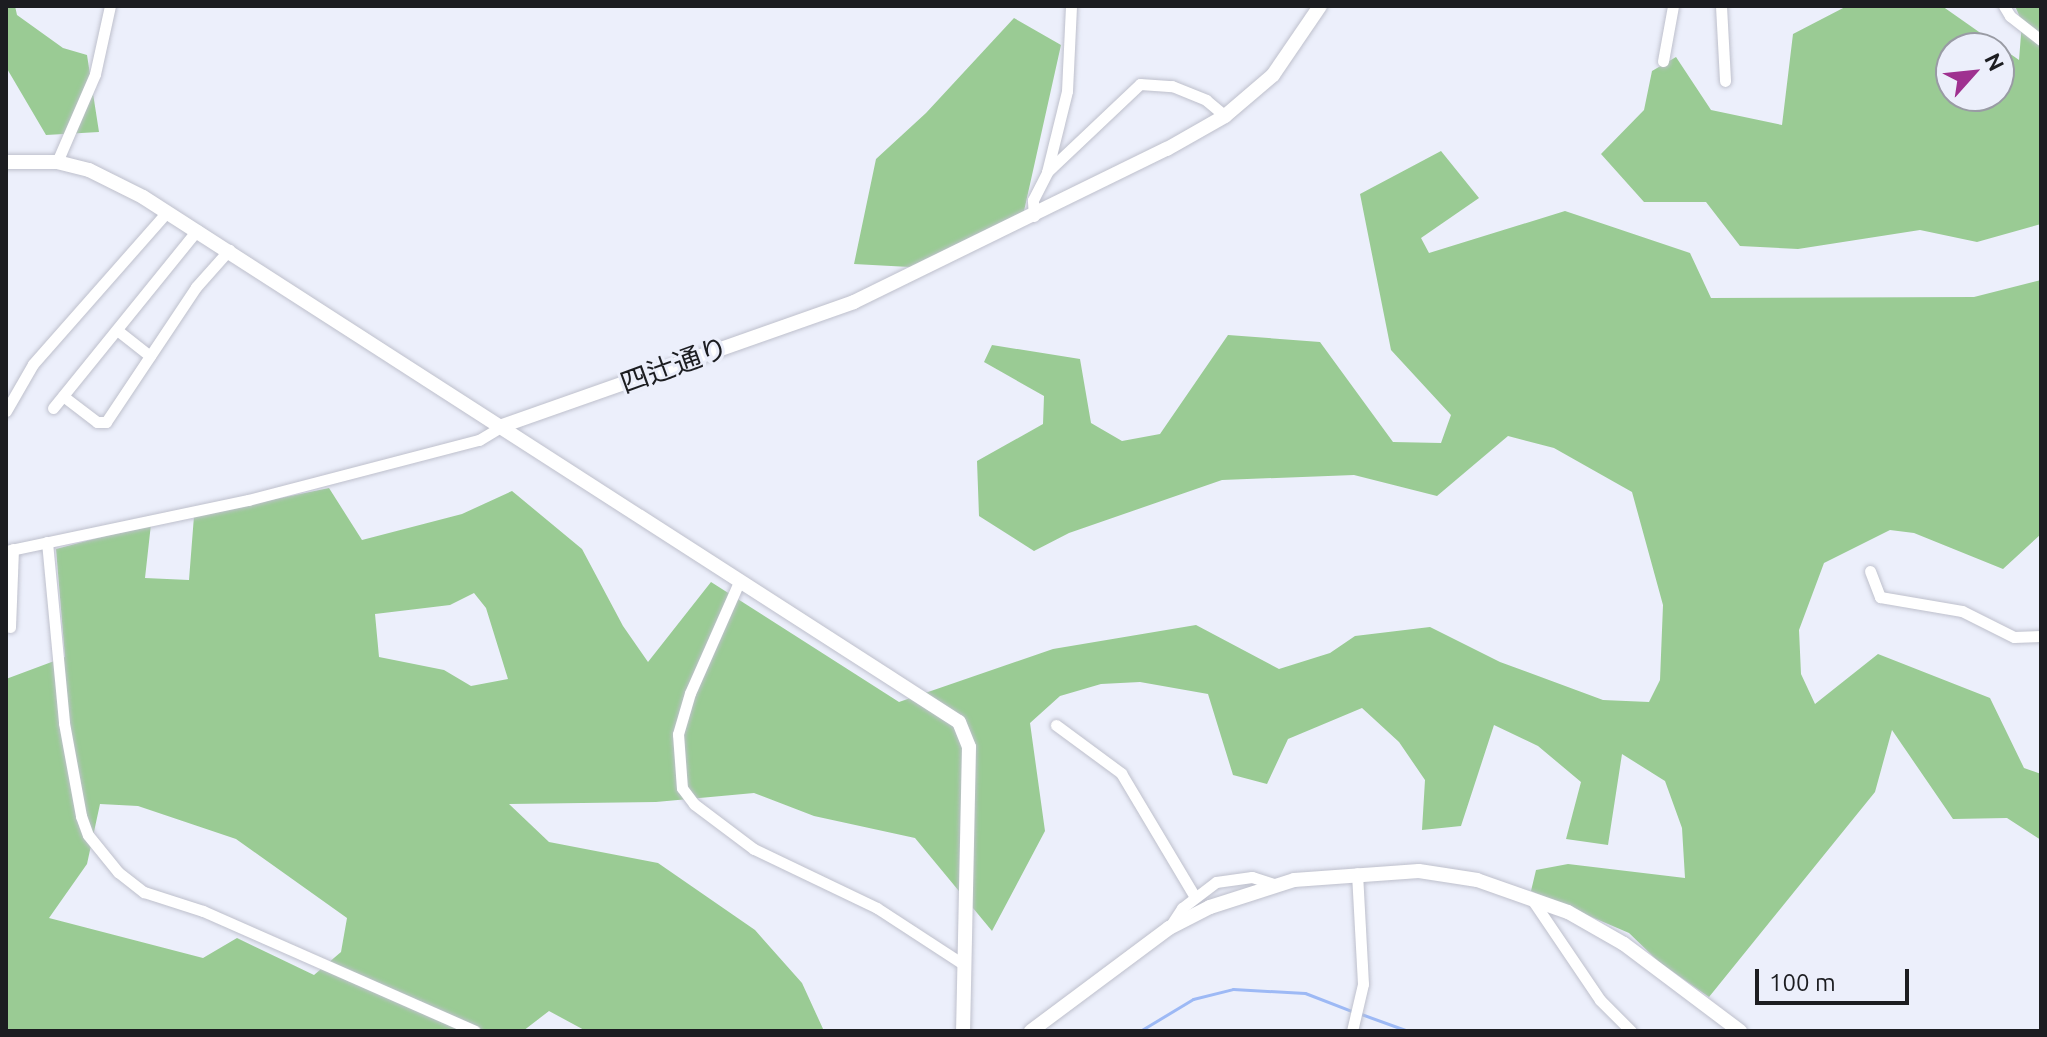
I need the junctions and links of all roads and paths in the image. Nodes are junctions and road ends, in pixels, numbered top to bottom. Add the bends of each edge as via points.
1 (110, 6) edge
2 (1071, 6) edge
3 (1320, 6) edge
4 (1673, 6) edge
5 (1721, 6) edge
6 (2004, 6) edge
7 (2040, 37) edge
8 (1663, 61) dead end
9 (1725, 81) dead end
10 (1225, 116) junction
11 (6, 162) edge
12 (57, 162) junction
13 (1047, 172) junction
14 (166, 213) junction
15 (1034, 216) junction
16 (197, 230) junction
17 (229, 250) junction
18 (117, 330) junction
19 (150, 356) junction
20 (63, 396) junction
21 (53, 408) dead end
22 (6, 411) edge
23 (502, 426) junction
24 (47, 542) junction
25 (9, 550) edge
26 (1870, 571) dead end
27 (739, 582) junction
28 (10, 627) dead end
29 (2041, 636) edge
30 (1056, 725) dead end
31 (1357, 873) junction
32 (1277, 885) junction
33 (1195, 897) junction
34 (1531, 898) junction
35 (1169, 928) junction
36 (963, 964) junction
37 (475, 1031) edge
38 (963, 1031) edge
39 (1031, 1031) edge
40 (1352, 1031) edge
41 (1631, 1031) edge
42 (1740, 1031) edge

1 - 12 street via 95,74
2 - 13 street via 1067,91
3 - 10 street, 四辻通り via 1273,75
4 - 8 street
5 - 9 street
6 - 7 street
10 - 13 street via 1206,100 1172,86 1140,84
10 - 15 street, 四辻通り
11 - 12 street
12 - 14 street via 119,184
13 - 15 street via 1033,200
14 - 16 street
14 - 22 street via 33,364
15 - 23 street, 四辻通り via 854,302
16 - 17 street
16 - 18 street
17 - 19 street via 196,287
17 - 23 street
18 - 19 street
18 - 20 street
19 - 20 street via 106,422 97,422
20 - 21 street
23 - 24 street via 479,440 347,475
23 - 27 street
24 - 25 street
24 - 37 street via 64,723 81,816 88,835 118,872 144,892 203,911
25 - 28 street
26 - 29 street via 1880,597 1962,611 2014,637
27 - 36 street via 959,722 966,734
27 - 36 street via 678,734 682,788 703,812 754,849 877,908
30 - 33 street via 1121,773
31 - 32 street
31 - 34 street via 1441,873
31 - 40 street via 1363,984
32 - 33 street via 1264,877 1234,879 1216,882
32 - 35 street via 1210,907
33 - 35 street
34 - 41 street via 1600,1000
34 - 42 street via 1601,928
35 - 39 street
36 - 38 street

